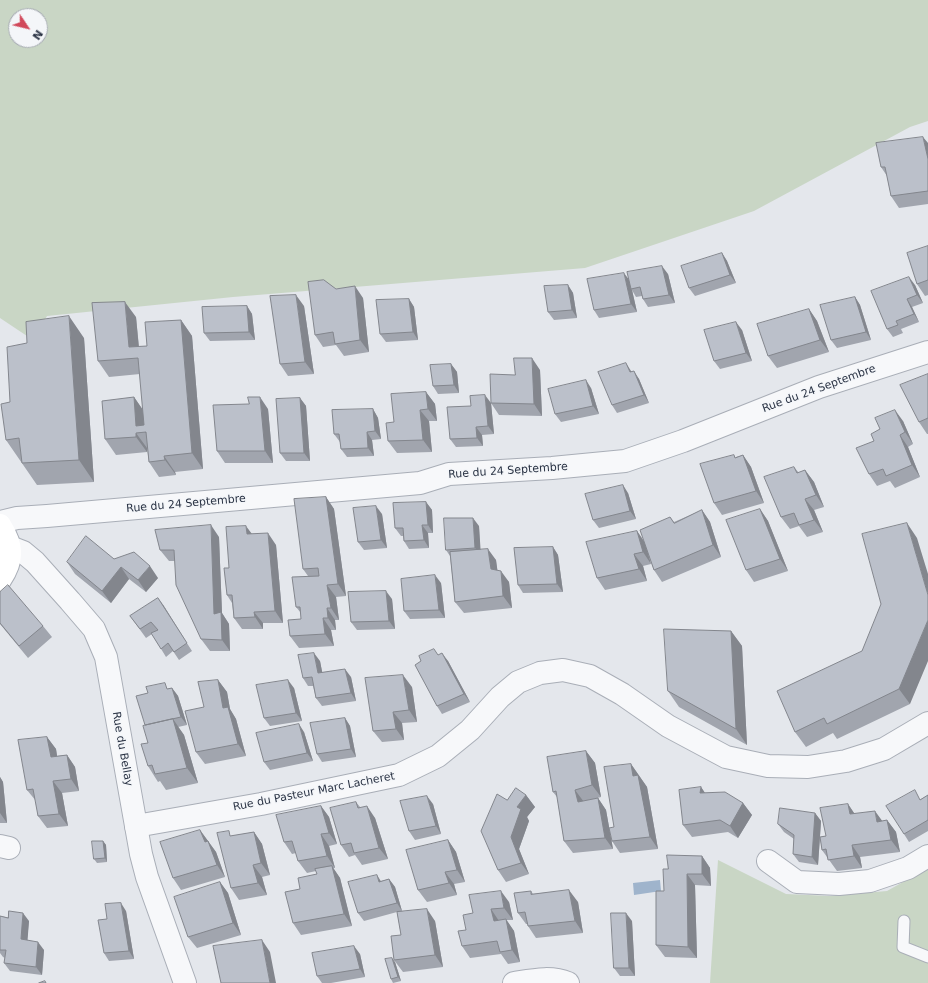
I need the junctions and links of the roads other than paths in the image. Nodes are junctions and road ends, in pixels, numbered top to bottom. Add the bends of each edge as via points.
1 (928, 352) edge
2 (0, 523) edge
3 (10, 547) junction
4 (0, 580) edge
5 (928, 723) edge
6 (136, 826) junction
7 (928, 856) edge
8 (768, 861) dead end
9 (904, 921) dead end
10 (928, 957) edge
11 (184, 983) edge
12 (514, 983) edge
13 (568, 983) edge

1 - 2 street, Rue du 24 Septembre via 819,387 625,461 449,474 420,483 17,518
2 - 3 main road
3 - 4 main road via 8,563
3 - 6 street, Rue du Bellay via 23,552 35,562 94,629 106,657
5 - 6 street, Rue du Pasteur Marc Lacheret via 884,749 846,761 808,767 768,766 726,757 668,726 622,694 590,676 563,670 540,673 518,682 500,697 470,730 438,756 399,776
6 - 11 street, Rue du Bellay via 147,877
7 - 8 street via 908,868 870,881 839,884 797,882
9 - 10 lane via 903,947
12 - 13 street via 557,979

